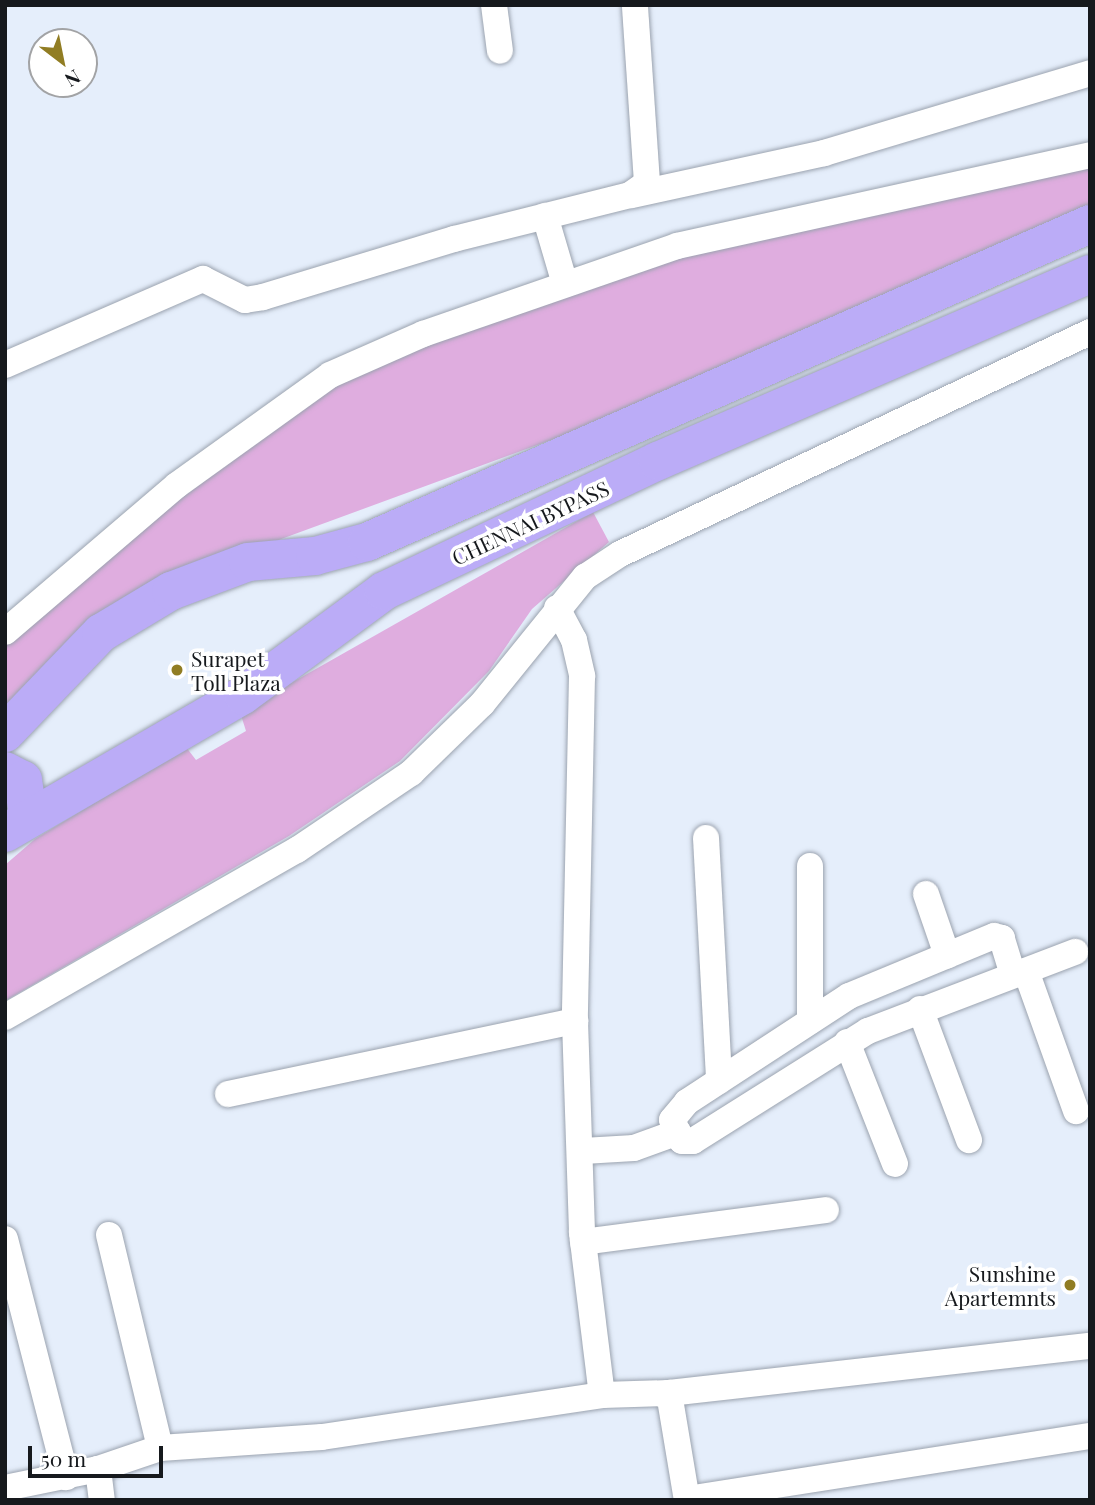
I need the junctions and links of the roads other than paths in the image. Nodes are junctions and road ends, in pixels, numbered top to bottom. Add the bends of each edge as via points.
1 (494, 5) edge
2 (635, 5) edge
3 (500, 51) dead end
4 (1090, 73) edge
5 (1090, 155) edge
6 (630, 195) junction
7 (545, 216) junction
8 (1090, 224) edge
9 (1090, 274) edge
10 (565, 284) junction
11 (1090, 332) edge
12 (5, 365) edge
13 (367, 542) junction
14 (384, 591) junction
15 (557, 608) junction
16 (5, 632) edge
17 (5, 733) edge
18 (5, 771) edge
19 (17, 824) edge
20 (706, 838) dead end
21 (810, 866) dead end
22 (926, 894) dead end
23 (1075, 952) dead end
24 (947, 955) junction
25 (1020, 973) junction
26 (920, 1009) junction
27 (5, 1017) edge
28 (575, 1021) junction
29 (810, 1021) junction
30 (848, 1042) junction
31 (719, 1081) junction
32 (228, 1094) dead end
33 (1076, 1111) dead end
34 (678, 1132) junction
35 (969, 1140) dead end
36 (583, 1151) junction
37 (895, 1164) dead end
38 (826, 1210) dead end
39 (109, 1235) dead end
40 (5, 1239) edge
41 (583, 1242) junction
42 (1090, 1346) edge
43 (669, 1394) junction
44 (602, 1395) junction
45 (1090, 1436) edge
46 (160, 1448) junction
47 (98, 1469) junction
48 (66, 1477) junction
49 (5, 1488) edge
50 (103, 1500) edge
51 (687, 1500) edge

1 - 3 street
2 - 6 street via 647,183
4 - 6 street via 824,153
5 - 10 street via 677,246
6 - 7 street
7 - 10 street
7 - 12 street via 263,297 245,300 203,279
8 - 13 highway
9 - 14 highway, CHENNAI BYPASS via 658,461
10 - 16 street via 330,375 177,485
11 - 15 street via 647,538 585,577
13 - 14 highway
13 - 17 highway via 315,556 248,562 172,591 100,633
14 - 19 highway, CHENNAI BYPASS via 243,695
15 - 27 street via 482,704 411,773 297,850
15 - 28 street via 574,640 582,676
18 - 19 highway via 23,780
20 - 31 street
21 - 29 street
22 - 24 street
23 - 25 street
24 - 25 street via 994,936 1002,938
24 - 29 street via 849,996
25 - 26 street
25 - 33 street
26 - 30 street
26 - 35 street
28 - 32 street
28 - 36 street
29 - 31 street
30 - 34 street via 693,1141 682,1140
30 - 37 street
31 - 34 street via 672,1115
34 - 36 street via 634,1148
36 - 41 street
38 - 41 street
39 - 46 street
40 - 48 street
41 - 44 street
42 - 43 street
43 - 44 street
43 - 51 street
44 - 46 street via 322,1437
45 - 51 street
46 - 47 street
47 - 48 street
47 - 50 street
48 - 49 street

